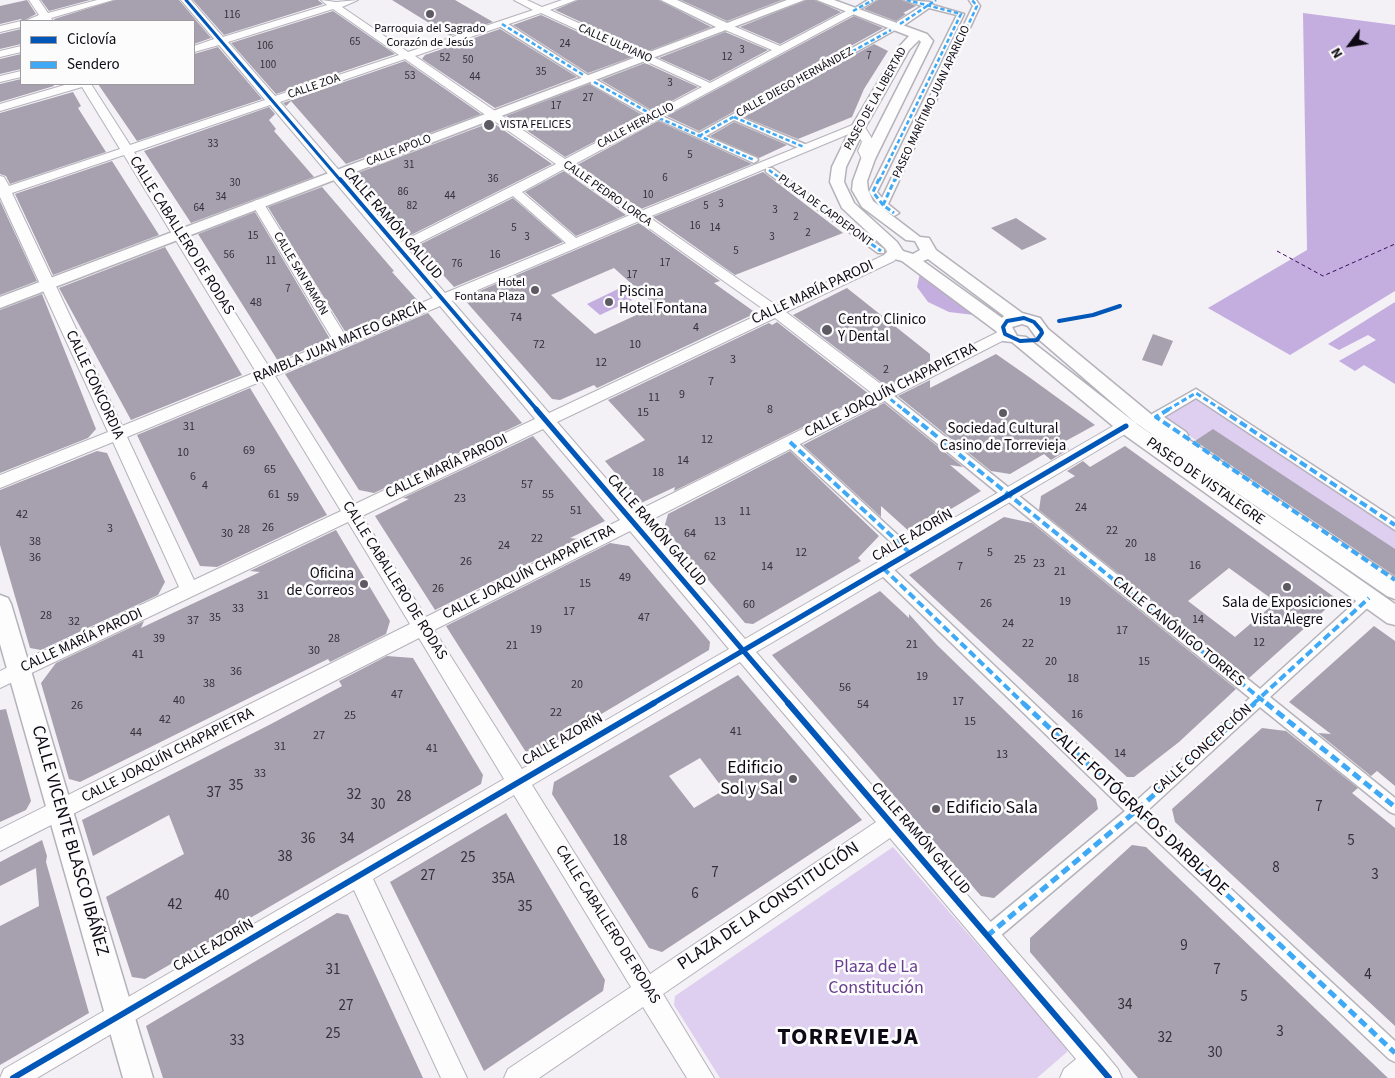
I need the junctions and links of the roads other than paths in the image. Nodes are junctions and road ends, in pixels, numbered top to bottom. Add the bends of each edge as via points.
1 (34, 0) edge
2 (108, 0) edge
3 (186, 0) edge
4 (354, 0) edge
5 (518, 0) edge
6 (571, 0) edge
7 (667, 0) edge
8 (798, 0) edge
9 (823, 0) edge
10 (873, 0) edge
11 (907, 0) edge
12 (936, 0) edge
13 (972, 0) edge
14 (330, 3) edge
15 (929, 5) junction
16 (540, 11) junction
17 (853, 11) junction
18 (47, 19) edge
19 (20, 24) edge
20 (502, 24) junction
21 (900, 24) dead end
22 (727, 27) junction
23 (0, 30) edge
24 (891, 30) dead end
25 (918, 35) junction
26 (220, 41) junction
27 (20, 49) edge
28 (195, 49) edge
29 (781, 50) junction
30 (0, 54) edge
31 (407, 56) junction
32 (646, 58) junction
33 (20, 74) edge
34 (585, 76) dead end
35 (0, 79) edge
36 (594, 82) dead end
37 (76, 85) edge
38 (87, 85) edge
39 (711, 87) junction
40 (272, 102) junction
41 (0, 108) edge
42 (493, 115) junction
43 (734, 117) junction
44 (859, 126) junction
45 (699, 136) junction
46 (804, 147) junction
47 (128, 150) junction
48 (868, 159) junction
49 (564, 164) junction
50 (761, 165) junction
51 (334, 176) junction
52 (2, 188) edge
53 (514, 191) junction
54 (258, 204) junction
55 (883, 205) junction
56 (894, 213) dead end
57 (639, 216) junction
58 (179, 234) junction
59 (912, 237) junction
60 (575, 244) junction
61 (398, 249) junction
62 (894, 252) junction
63 (929, 252) junction
64 (48, 284) junction
65 (442, 301) junction
66 (0, 303) edge
67 (776, 310) junction
68 (1018, 318) junction
69 (1042, 333) junction
70 (1009, 334) junction
71 (342, 343) junction
72 (266, 374) junction
73 (884, 394) junction
74 (544, 420) junction
75 (1126, 426) junction
76 (117, 435) junction
77 (790, 442) junction
78 (0, 482) edge
79 (1008, 495) junction
80 (351, 512) junction
81 (632, 522) junction
82 (1395, 525) edge
83 (910, 553) junction
84 (883, 568) junction
85 (1395, 580) edge
86 (189, 590) junction
87 (1395, 590) edge
88 (1369, 598) junction
89 (0, 604) edge
90 (1395, 616) edge
91 (422, 627) junction
92 (742, 650) junction
93 (10, 675) edge
94 (1260, 698) junction
95 (518, 781) junction
96 (1395, 807) edge
97 (60, 810) junction
98 (1136, 811) junction
99 (891, 825) junction
100 (0, 840) edge
101 (359, 875) junction
102 (987, 936) junction
103 (647, 990) junction
104 (119, 1016) junction
105 (1395, 1053) edge
106 (1101, 1069) edge
107 (14, 1078) edge
108 (138, 1078) edge
109 (454, 1078) edge
110 (517, 1078) edge
111 (702, 1078) edge
112 (1073, 1078) edge

1 - 18 street
2 - 18 street
3 - 26 street, CALLE RAMÓN GALLUD
4 - 14 street
5 - 16 street, CALLE ULPIANO
6 - 16 street, CALLE ZOA
7 - 22 street
8 - 22 street, CALLE APOLO
9 - 17 street
10 - 17 street, CALLE HERACLIO
11 - 15 street
12 - 15 street
13 - 55 street, PASEO MARÍTIMO JUAN APARICIO via 977,6
14 - 26 street
14 - 31 street, CALLE PEDRO LORCA
15 - 21 street
15 - 55 street via 961,14 873,192
16 - 20 street, CALLE ZOA
16 - 32 street, CALLE ULPIANO
17 - 25 street
17 - 29 street, CALLE HERACLIO
19 - 23 street
20 - 31 street, CALLE ZOA
20 - 34 street
22 - 29 street
22 - 32 street, CALLE APOLO
24 - 43 street, CALLE DIEGO HERNÁNDEZ
25 - 44 street, PASEO DE LA LIBERTAD via 904,48
25 - 48 street, PASEO DE LA LIBERTAD via 928,43
26 - 28 street
26 - 40 street, CALLE RAMÓN GALLUD
27 - 30 street
29 - 39 street, CALLE HERACLIO
31 - 40 street, CALLE ZOA
31 - 42 street, CALLE PEDRO LORCA
32 - 39 street, CALLE ULPIANO
32 - 42 street, CALLE APOLO
33 - 35 street
36 - 45 street
37 - 41 street
38 - 47 street, CALLE CABALLERO DE RODAS
39 - 49 street, CALLE HERACLIO
40 - 47 street, CALLE ZOA
40 - 51 street, CALLE RAMÓN GALLUD
42 - 49 street, CALLE PEDRO LORCA
42 - 51 street, CALLE APOLO
43 - 45 street, CALLE DIEGO HERNÁNDEZ
43 - 46 street
44 - 46 street, PLAZA DE CAPDEPONT
44 - 48 street via 868,142 864,151
44 - 62 street, PASEO DE LA LIBERTAD via 839,168 839,189 853,212
45 - 50 street
46 - 50 street, PLAZA DE CAPDEPONT
47 - 52 street, CALLE ZOA
47 - 58 street, CALLE CABALLERO DE RODAS
48 - 59 street, PASEO DE LA LIBERTAD via 860,181 863,198 873,210
49 - 53 street, CALLE HERACLIO
49 - 57 street, CALLE PEDRO LORCA
50 - 57 street, RAMBLA JUAN MATEO GARCÍA
50 - 62 street, PLAZA DE CAPDEPONT
51 - 54 street, CALLE APOLO
51 - 61 street, CALLE RAMÓN GALLUD
52 - 64 street, CALLE CONCORDIA
53 - 60 street
53 - 61 street, CALLE HERACLIO
54 - 58 street, CALLE APOLO
54 - 71 street, CALLE SAN RAMÓN
55 - 56 street
57 - 60 street, RAMBLA JUAN MATEO GARCÍA
57 - 67 street, CALLE PEDRO LORCA
58 - 64 street, CALLE APOLO
58 - 72 street, CALLE CABALLERO DE RODAS
59 - 62 street via 901,238
59 - 63 street, PASEO DE LA LIBERTAD via 927,245
60 - 65 street, RAMBLA JUAN MATEO GARCÍA
61 - 65 street, CALLE RAMÓN GALLUD
62 - 63 street via 922,258
62 - 67 street, CALLE MARÍA PARODI via 889,258
62 - 70 street, PASEO DE LA LIBERTAD
63 - 68 street, PASEO DE LA LIBERTAD
64 - 66 street, CALLE APOLO
64 - 76 street, CALLE CONCORDIA
65 - 71 street, RAMBLA JUAN MATEO GARCÍA
65 - 74 street, CALLE RAMÓN GALLUD
67 - 73 street, CALLE PEDRO LORCA
67 - 74 street, CALLE MARÍA PARODI
68 - 69 street, PASEO DE VISTALEGRE via 1034,322
68 - 70 street via 1007,321
69 - 70 street via 1032,342
69 - 87 street, PASEO DE VISTALEGRE via 1146,420
70 - 73 street, CALLE JOAQUÍN CHAPAPIETRA
70 - 75 street, PASEO DE VISTALEGRE
71 - 72 street, RAMBLA JUAN MATEO GARCÍA
72 - 76 street, RAMBLA JUAN MATEO GARCÍA
72 - 80 street, CALLE CABALLERO DE RODAS
73 - 77 street, CALLE JOAQUÍN CHAPAPIETRA
73 - 79 street, CALLE CANÓNIGO TORRES
74 - 80 street, CALLE MARÍA PARODI
74 - 81 street, CALLE RAMÓN GALLUD
75 - 79 street, CALLE AZORÍN
75 - 88 street, PASEO DE VISTALEGRE
76 - 78 street, RAMBLA JUAN MATEO GARCÍA
76 - 86 street, CALLE CONCORDIA
77 - 81 street, CALLE JOAQUÍN CHAPAPIETRA
77 - 83 street
79 - 83 street, CALLE AZORÍN
79 - 94 street, CALLE CANÓNIGO TORRES
80 - 86 street, CALLE MARÍA PARODI
80 - 91 street, CALLE CABALLERO DE RODAS
81 - 91 street, CALLE JOAQUÍN CHAPAPIETRA
81 - 92 street, CALLE RAMÓN GALLUD
82 - 85 street via 1196,393 1156,417
83 - 84 street, CALLE AZORÍN
84 - 92 street, CALLE AZORÍN
84 - 98 street, CALLE FOTÓGRAFOS DARBLADE
86 - 93 street, CALLE MARÍA PARODI
88 - 90 street, PASEO DE VISTALEGRE
88 - 94 street, CALLE CONCEPCIÓN
89 - 93 street, CALLE VICENTE BLASCO IBÁÑEZ
91 - 95 street, CALLE CABALLERO DE RODAS
91 - 97 street, CALLE JOAQUÍN CHAPAPIETRA
92 - 95 street, CALLE AZORÍN
92 - 99 street, CALLE RAMÓN GALLUD
93 - 97 street, CALLE VICENTE BLASCO IBÁÑEZ
94 - 96 street, CALLE CANÓNIGO TORRES
94 - 98 street, CALLE CONCEPCIÓN
95 - 101 street, CALLE AZORÍN
95 - 103 street, CALLE CABALLERO DE RODAS
97 - 100 street, CALLE JOAQUÍN CHAPAPIETRA
97 - 104 street, CALLE VICENTE BLASCO IBÁÑEZ
98 - 102 street, CALLE CONCEPCIÓN
98 - 105 street, CALLE FOTÓGRAFOS DARBLADE
99 - 102 street, CALLE RAMÓN GALLUD
99 - 103 street, PLAZA DE LA CONSTITUCIÓN
101 - 104 street, CALLE AZORÍN
101 - 109 street
102 - 106 street, CALLE RAMÓN GALLUD
103 - 110 street, PLAZA DE LA CONSTITUCIÓN
103 - 111 street, CALLE CABALLERO DE RODAS
104 - 107 street, CALLE AZORÍN
104 - 108 street, CALLE VICENTE BLASCO IBÁÑEZ
106 - 112 street

